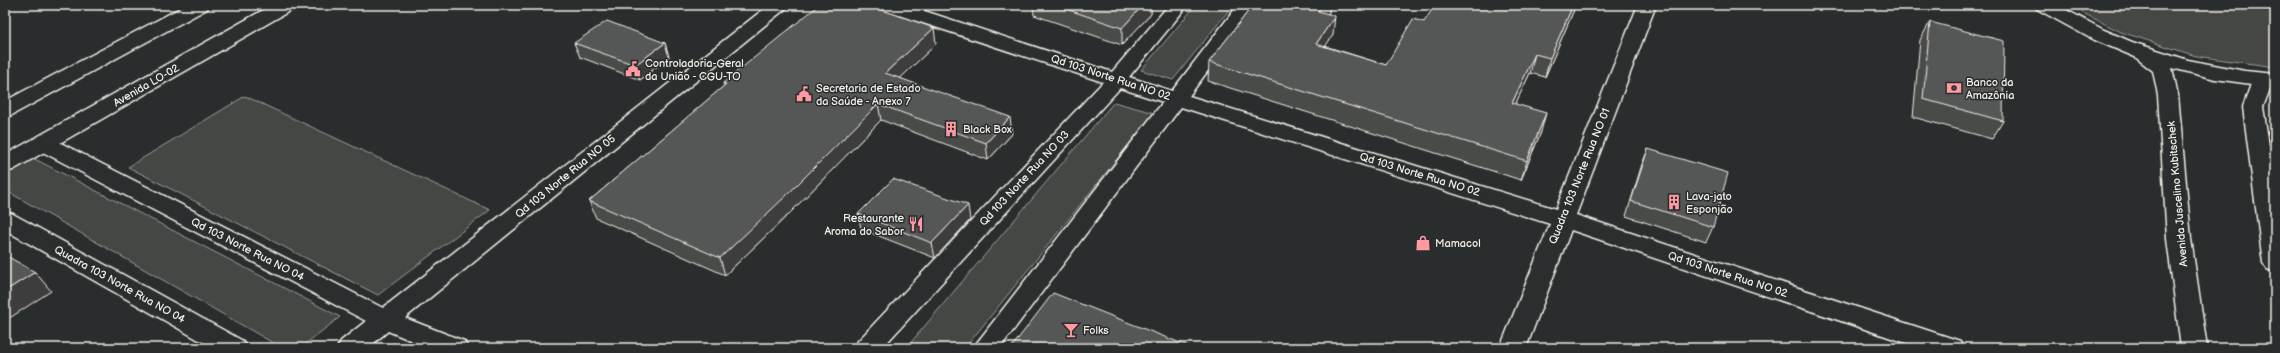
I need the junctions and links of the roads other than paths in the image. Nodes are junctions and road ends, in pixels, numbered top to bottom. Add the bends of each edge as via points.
1 (200, 5) edge
2 (286, 5) edge
3 (781, 5) edge
4 (887, 5) edge
5 (1179, 5) edge
6 (1248, 5) edge
7 (1647, 5) edge
8 (2044, 5) edge
9 (2140, 51) junction
10 (1116, 79) junction
11 (2269, 79) edge
12 (1176, 99) junction
13 (5, 110) edge
14 (43, 143) junction
15 (5, 165) edge
16 (1562, 218) junction
17 (5, 220) edge
18 (2275, 263) edge
19 (385, 320) junction
20 (234, 348) edge
21 (350, 348) edge
22 (455, 348) edge
23 (867, 348) edge
24 (986, 348) edge
25 (1513, 348) edge
26 (1951, 348) edge
27 (2194, 348) edge

1 - 13 street
2 - 14 street, Avenida LO-02
3 - 19 street, Qd 103 Norte Rua NO 05
4 - 10 street, Qd 103 Norte Rua NO 02
5 - 10 street, Qd 103 Norte Rua NO 03
6 - 12 street
7 - 16 street, Quadra 103 Norte Rua NO 01
8 - 9 street via 2102,36
9 - 11 street via 2221,73
9 - 27 street, Avenida Juscelino Kubitschek via 2162,69 2168,95 2179,239
10 - 12 street, Qd 103 Norte Rua NO 02
10 - 23 street, Qd 103 Norte Rua NO 03
11 - 18 street via 2253,107
12 - 16 street, Qd 103 Norte Rua NO 02
12 - 24 street
14 - 15 street, Avenida LO-02
14 - 19 street, Qd 103 Norte Rua NO 04
16 - 25 street, Quadra 103 Norte Rua NO 01
16 - 26 street, Qd 103 Norte Rua NO 02
17 - 20 street, Quadra 103 Norte Rua NO 04
19 - 21 street, Qd 103 Norte Rua NO 05
19 - 22 street, Qd 103 Norte Rua NO 04

